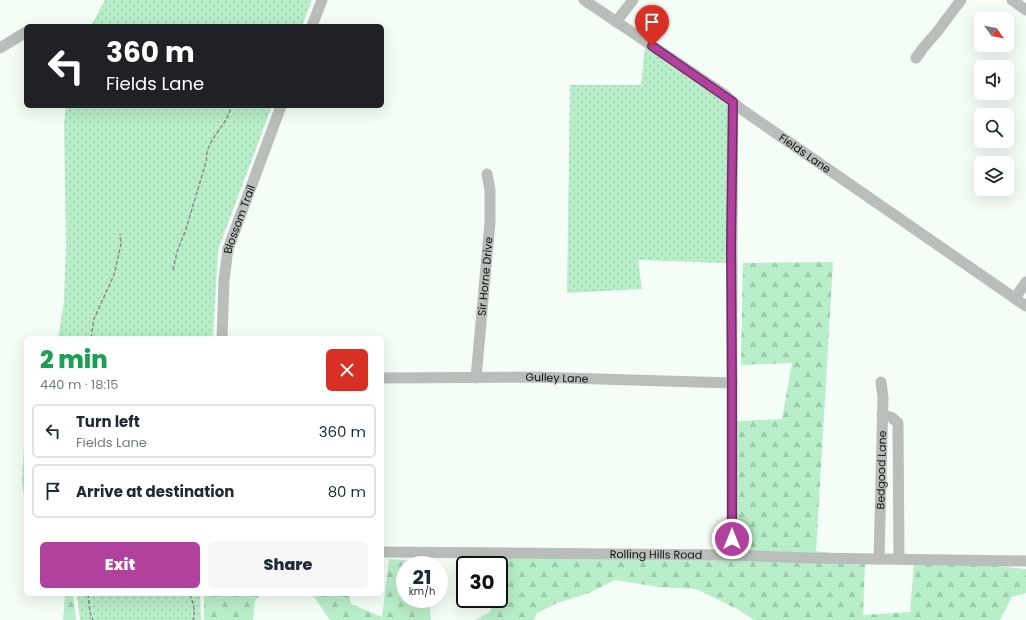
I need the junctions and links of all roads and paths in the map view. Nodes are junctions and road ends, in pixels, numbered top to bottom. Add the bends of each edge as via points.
1 (322, 0) edge
2 (584, 0) edge
3 (633, 0) edge
4 (961, 0) edge
5 (1012, 0) edge
6 (1026, 10) edge
7 (616, 22) junction
8 (313, 24) edge
9 (24, 33) edge
10 (0, 48) edge
11 (916, 58) dead end
12 (733, 102) junction
13 (230, 108) edge
14 (280, 108) edge
15 (486, 174) dead end
16 (120, 234) dead end
17 (173, 270) dead end
18 (1026, 282) edge
19 (1016, 298) junction
20 (1026, 306) edge
21 (91, 336) edge
22 (222, 336) edge
23 (384, 378) edge
24 (476, 378) junction
25 (882, 382) dead end
26 (732, 383) junction
27 (882, 415) junction
28 (384, 552) edge
29 (732, 555) junction
30 (879, 559) junction
31 (899, 559) junction
32 (1026, 561) edge
33 (88, 596) edge
34 (191, 596) edge
35 (93, 620) edge
36 (193, 620) edge

1 - 8 street
2 - 7 street, Fields Lane
3 - 7 street
4 - 11 street
5 - 6 street
7 - 12 street, Fields Lane
9 - 10 street
12 - 19 street, Fields Lane
12 - 26 street
13 - 17 path via 207,153
14 - 22 street, Blossom Trail via 228,249
15 - 24 street, Sir Horne Drive via 490,190 490,222
16 - 21 path via 121,244 114,275 94,319
18 - 19 street
19 - 20 street, Fields Lane
23 - 24 street, Gulley Lane
24 - 26 street, Gulley Lane via 532,377
25 - 27 street, Bedgood Lane
26 - 29 street
27 - 30 street, Bedgood Lane
27 - 31 street via 891,417 898,423
28 - 29 street, Rolling Hills Road
29 - 30 street, Rolling Hills Road
30 - 31 street, Rolling Hills Road
31 - 32 street, Rolling Hills Road
33 - 35 path
34 - 36 path via 195,612

